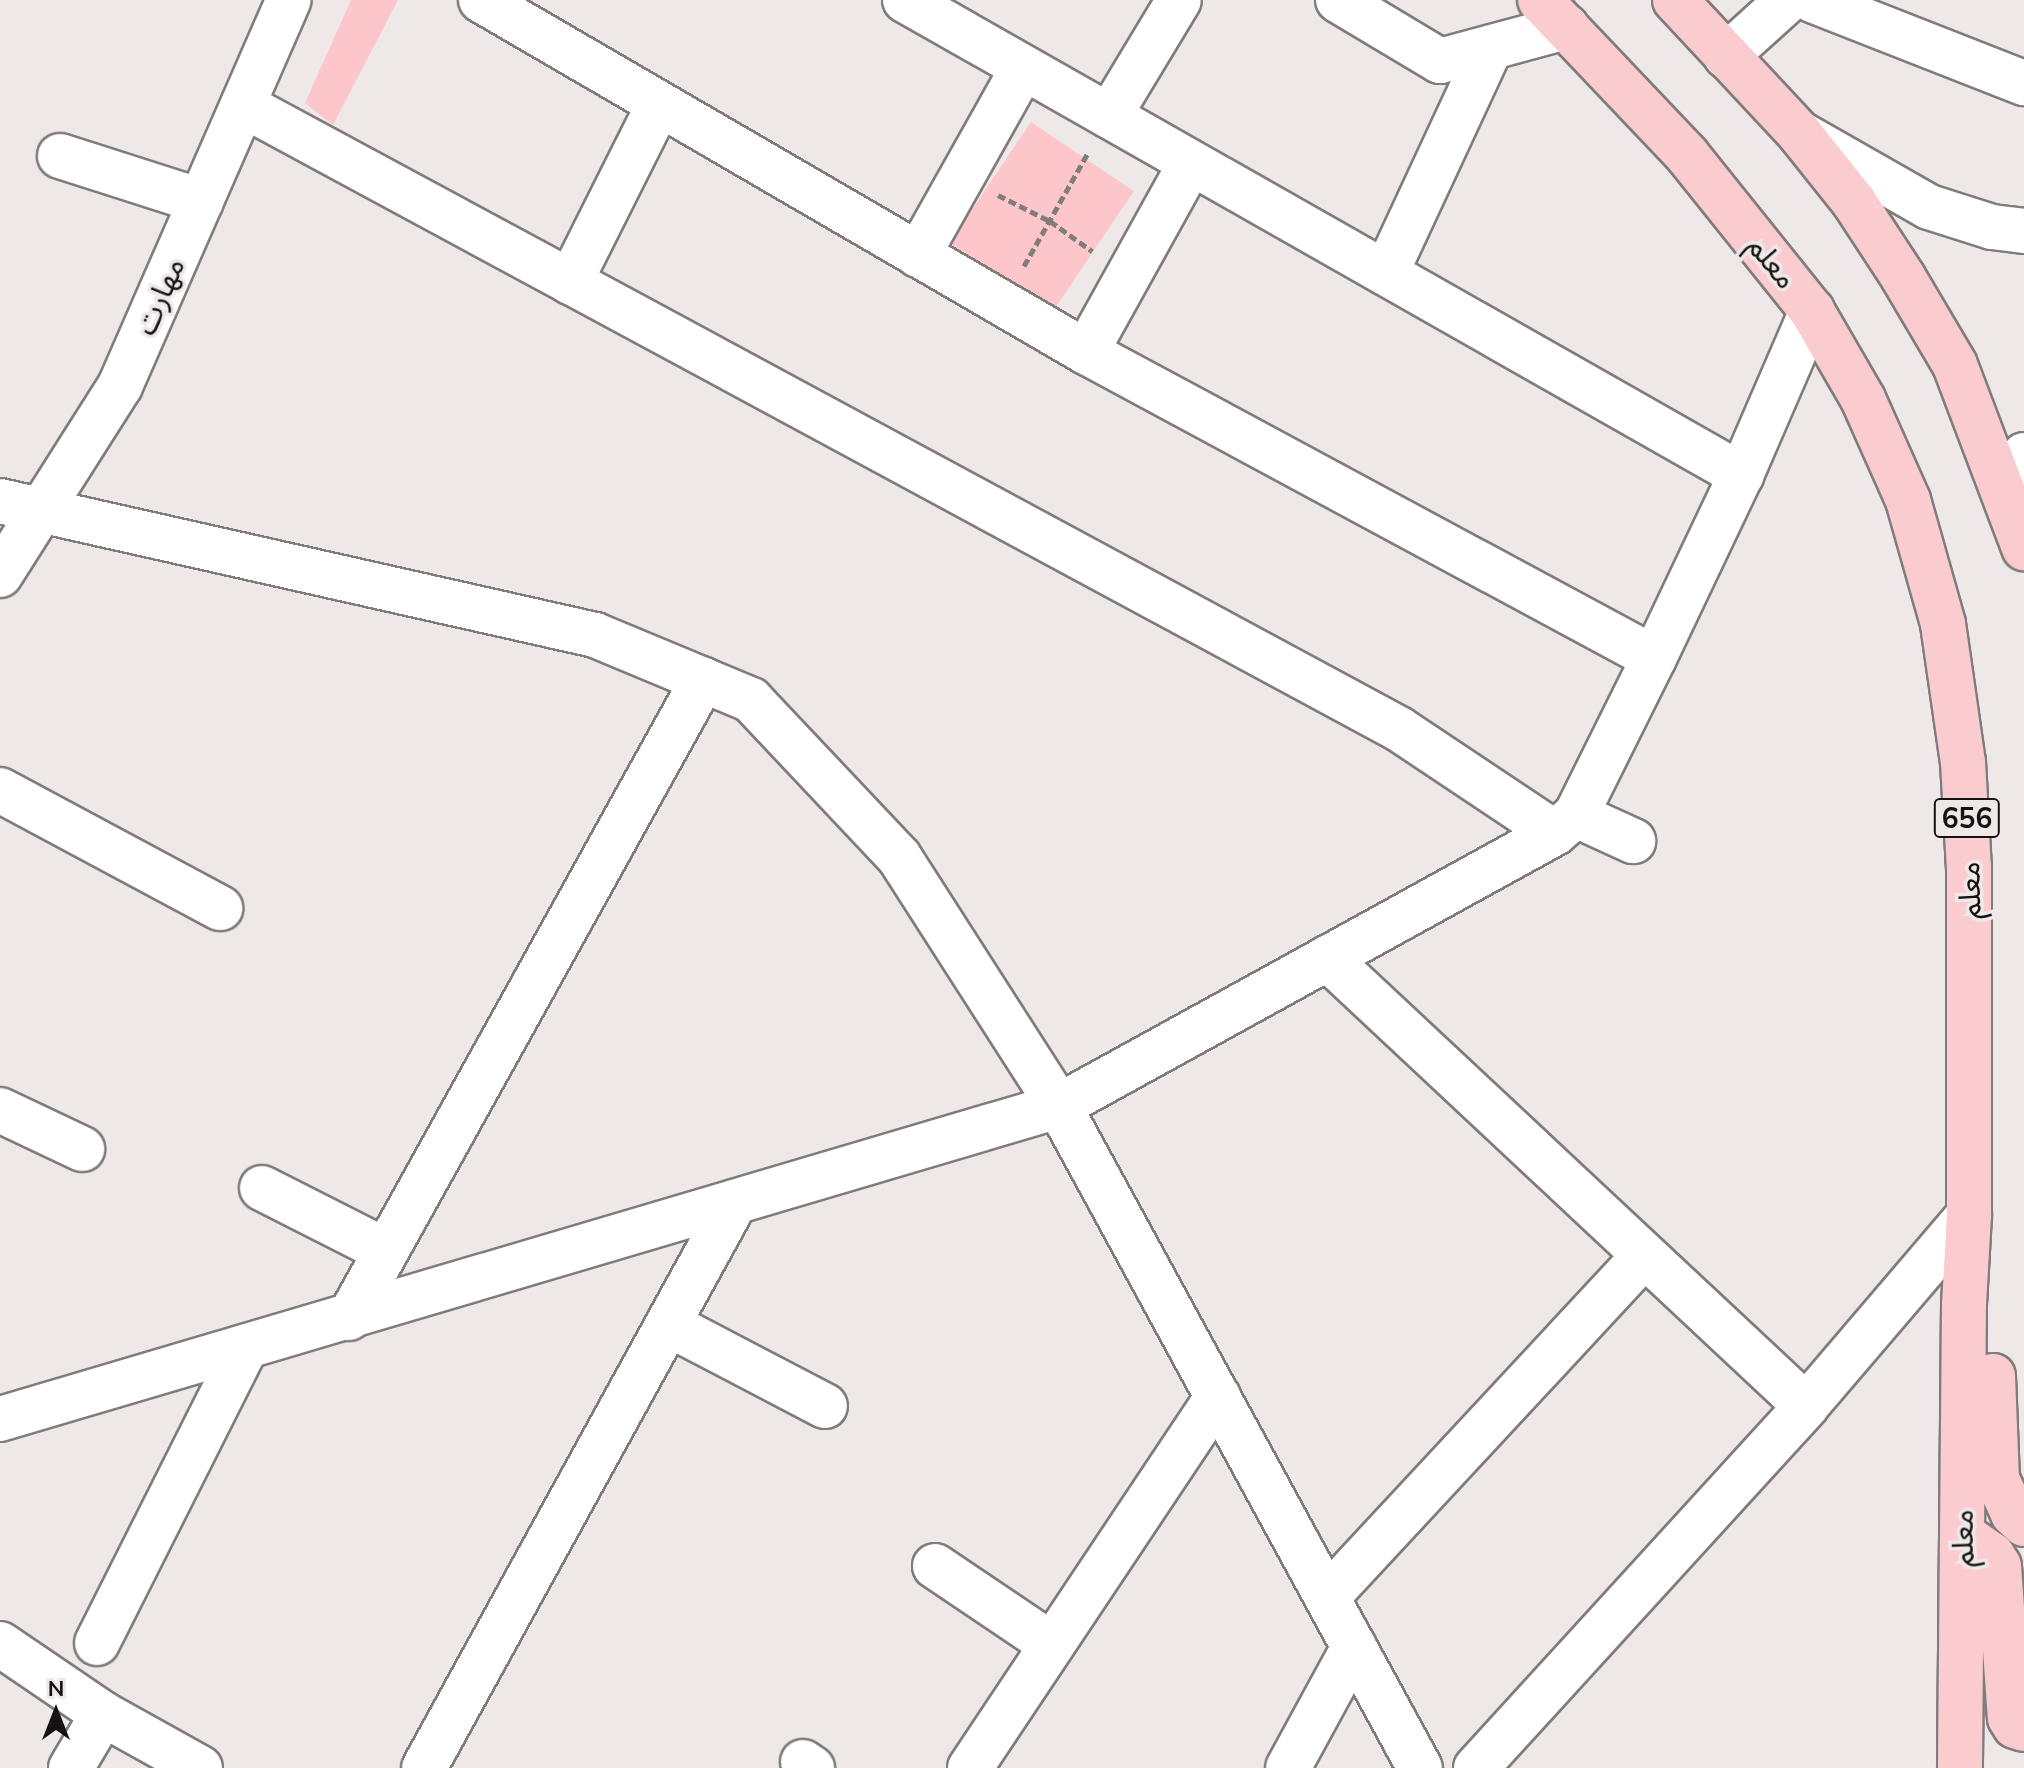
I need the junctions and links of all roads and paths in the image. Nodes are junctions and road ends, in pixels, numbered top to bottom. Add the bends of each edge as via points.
1 (289, 0) edge
2 (481, 0) edge
3 (905, 0) edge
4 (1179, 0) edge
5 (1338, 0) edge
6 (1675, 0) edge
7 (1788, 0) edge
8 (1812, 0) edge
9 (1553, 14) edge
10 (1489, 51) junction
11 (1726, 56) junction
12 (1023, 68) junction
13 (2024, 83) edge
14 (243, 105) junction
15 (658, 106) junction
16 (1109, 116) junction
17 (1799, 133) junction
18 (60, 156) dead end
19 (1190, 164) junction
20 (962, 176) junction
21 (201, 201) junction
22 (1050, 221) junction
23 (2024, 231) edge
24 (918, 255) junction
25 (1386, 273) junction
26 (1128, 276) junction
27 (570, 282) junction
28 (1004, 301) junction
29 (1812, 311) junction
30 (1086, 352) junction
31 (2024, 455) edge
32 (1741, 475) junction
33 (19, 506) edge
34 (2024, 514) edge
35 (2024, 548) edge
36 (0, 575) edge
37 (1654, 658) junction
38 (703, 680) junction
39 (0, 790) edge
40 (1565, 824) junction
41 (1633, 841) dead end
42 (220, 908) dead end
43 (1327, 958) junction
44 (1059, 1106) junction
45 (0, 1110) edge
46 (82, 1149) dead end
47 (262, 1188) dead end
48 (735, 1202) junction
49 (1969, 1215) junction
50 (386, 1251) junction
51 (1644, 1256) junction
52 (1964, 1305) junction
53 (349, 1318) junction
54 (668, 1324) junction
55 (245, 1349) junction
56 (1218, 1396) junction
57 (825, 1406) dead end
58 (1806, 1406) junction
59 (0, 1419) edge
60 (2024, 1524) edge
61 (1962, 1534) junction
62 (935, 1566) dead end
63 (1327, 1597) junction
64 (97, 1643) dead end
65 (0, 1644) edge
66 (1052, 1645) junction
67 (1354, 1647) junction
68 (103, 1714) junction
69 (2024, 1729) edge
70 (71, 1768) edge
71 (200, 1768) edge
72 (424, 1768) edge
73 (970, 1768) edge
74 (1288, 1768) edge
75 (1420, 1768) edge
76 (1476, 1768) edge
77 (1960, 1768) edge

1 - 14 street, مهارت
2 - 15 street
3 - 12 street
4 - 16 street
5 - 10 street via 1440,61
6 - 11 main road
7 - 11 street
8 - 13 street
9 - 10 street
9 - 29 main road, معلم / 656 via 1687,155
10 - 25 street
11 - 17 main road
12 - 16 street
12 - 20 street
14 - 21 street, مهارت
14 - 27 street
15 - 24 street
15 - 27 street
16 - 19 street
16 - 22 path
17 - 23 street via 1929,207
17 - 35 main road via 1854,202 1955,365
18 - 21 street
19 - 25 street
19 - 26 street
20 - 22 path
20 - 24 street
21 - 33 street, مهارت via 120,386
22 - 26 path
22 - 28 path
24 - 28 street
25 - 32 street
26 - 30 street
27 - 40 street via 1399,729
28 - 30 street
29 - 32 street
29 - 49 main road, معلم / 656 via 1863,399 1908,500 1943,624 1955,690 1969,868
30 - 37 street
31 - 34 street
32 - 37 street
33 - 36 street, مهارت
33 - 38 street via 595,635
37 - 40 street
38 - 44 street via 751,700 899,857
38 - 50 street
39 - 42 street
40 - 41 street
40 - 43 street
43 - 44 street
43 - 51 street
44 - 48 street
44 - 56 street
45 - 46 street
47 - 50 street
48 - 53 street
48 - 54 street
49 - 52 main road, معلم / 656
49 - 58 street
50 - 53 street
51 - 58 street
51 - 63 street
52 - 60 main road via 1984,1337 1994,1367 1997,1479 2013,1514
52 - 61 main road, معلم / 656
53 - 55 street
54 - 57 street
54 - 72 street
55 - 59 street
55 - 64 street
56 - 63 street
56 - 66 street
58 - 76 street
61 - 69 main road via 1999,1566 2010,1718
61 - 77 main road, معلم / 656
62 - 66 street
63 - 67 street
65 - 68 street
66 - 73 street
67 - 74 street
67 - 75 street
68 - 70 street
68 - 71 street

